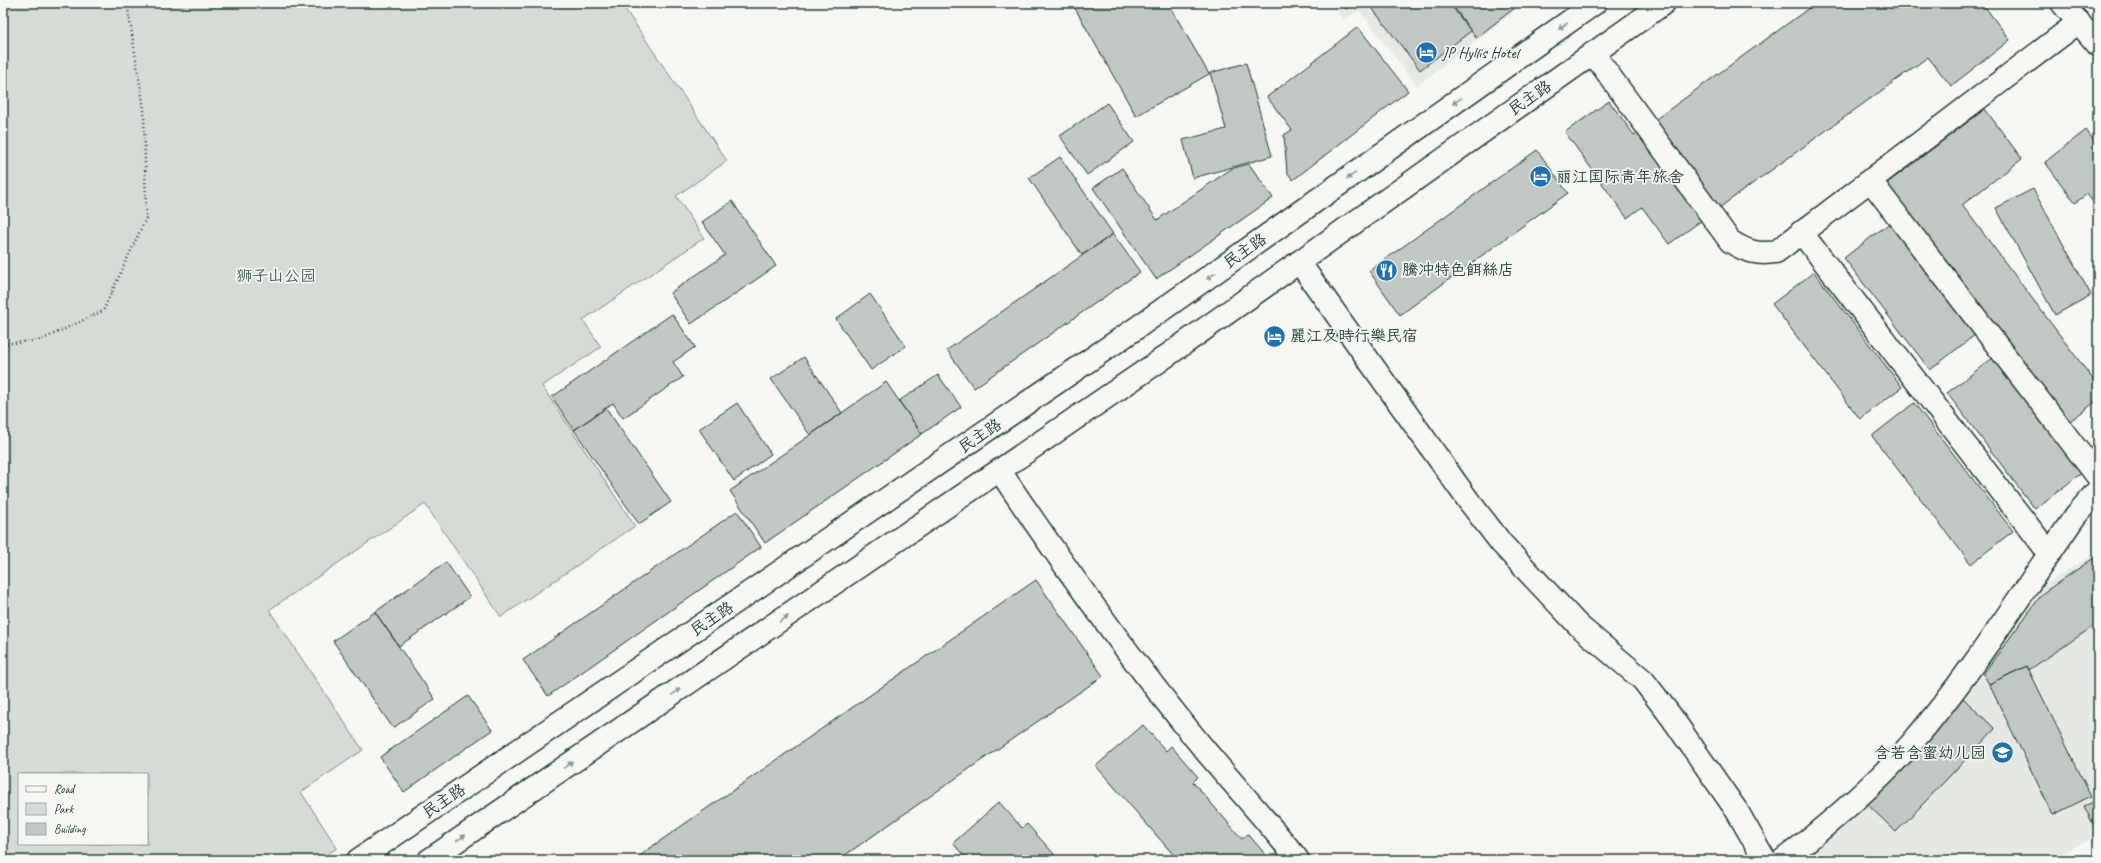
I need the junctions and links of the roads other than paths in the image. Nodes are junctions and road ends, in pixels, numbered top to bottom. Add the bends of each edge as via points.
1 (1595, 3) edge
2 (1664, 3) edge
3 (2062, 3) edge
4 (2079, 22) junction
5 (2098, 45) edge
6 (1594, 53) junction
7 (1870, 180) junction
8 (1801, 232) junction
9 (1299, 262) junction
10 (1000, 471) junction
11 (2098, 477) edge
12 (2098, 490) edge
13 (2049, 552) junction
14 (432, 859) edge
15 (358, 860) edge
16 (1298, 860) edge
17 (1765, 860) edge
18 (1783, 860) edge

1 -> 15 main road, 民主路 via 1135,329
2 - 6 main road, 民主路
3 - 4 main road
4 - 5 main road
4 - 7 main road
6 - 8 main road via 1730,241 1740,248 1764,254 1776,252
6 - 9 main road, 民主路
7 - 8 main road
7 - 11 main road
8 - 13 main road
9 - 10 main road, 民主路
9 - 17 main road via 1502,544 1579,626 1643,680 1670,714 1737,811
14 -> 10 main road, 民主路
10 - 16 main road via 1079,587 1141,668 1204,749
12 - 13 main road
13 - 18 main road via 1946,702 1910,744 1871,785

